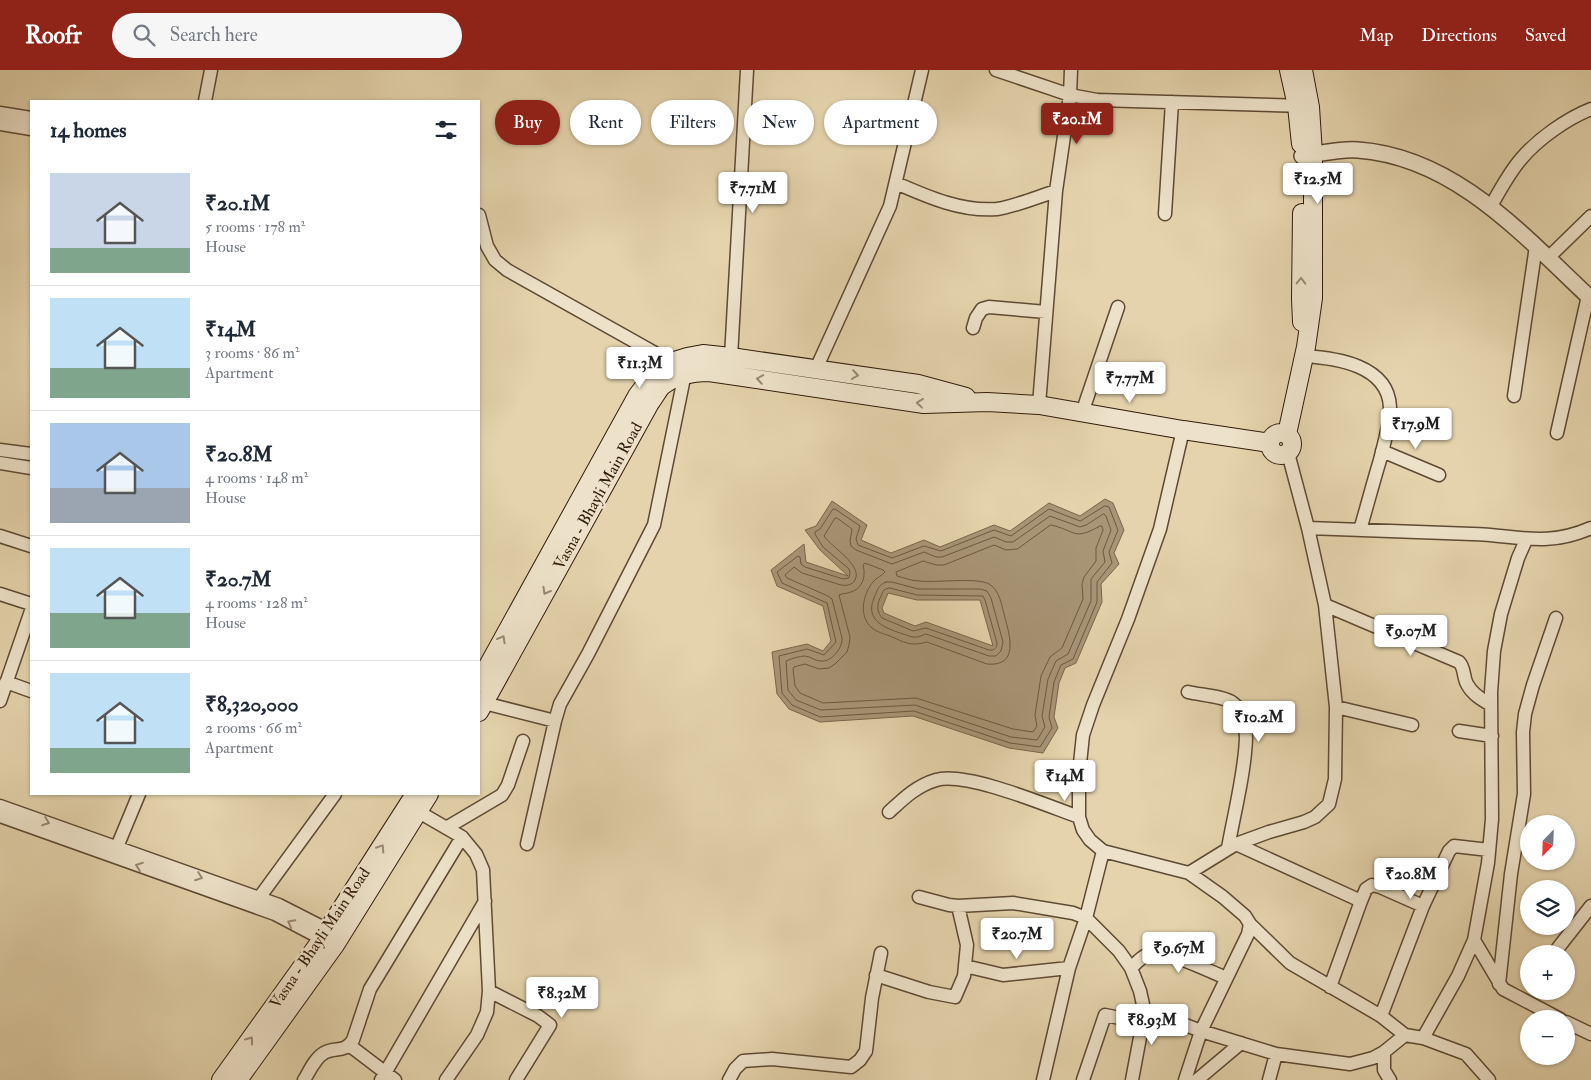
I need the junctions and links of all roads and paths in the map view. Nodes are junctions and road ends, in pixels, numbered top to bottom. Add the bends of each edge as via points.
1 (211, 70) edge
2 (747, 70) edge
3 (922, 70) edge
4 (996, 70) edge
5 (1071, 70) edge
6 (1289, 70) edge
7 (1303, 70) edge
8 (1070, 95) junction
9 (205, 100) edge
10 (1172, 102) junction
11 (1304, 106) junction
12 (1591, 109) edge
13 (0, 113) edge
14 (30, 118) edge
15 (0, 124) edge
16 (30, 129) edge
17 (1307, 155) junction
18 (896, 183) junction
19 (1056, 191) junction
20 (1491, 206) junction
21 (1165, 214) dead end
22 (1591, 216) edge
23 (480, 219) edge
24 (1536, 246) junction
25 (1548, 258) junction
26 (1589, 299) edge
27 (1118, 307) dead end
28 (1046, 312) junction
29 (973, 328) dead end
30 (1305, 351) junction
31 (731, 357) junction
32 (671, 362) junction
33 (816, 370) junction
34 (685, 373) junction
35 (1514, 396) dead end
36 (986, 402) junction
37 (1039, 405) junction
38 (1082, 412) junction
39 (1183, 430) junction
40 (1557, 433) dead end
41 (1287, 434) junction
42 (1270, 443) junction
43 (0, 450) edge
44 (1382, 451) junction
45 (1288, 453) junction
46 (30, 454) edge
47 (0, 463) edge
48 (30, 468) edge
49 (1439, 475) dead end
50 (1308, 528) junction
51 (1591, 528) edge
52 (1360, 530) junction
53 (0, 536) edge
54 (1526, 540) junction
55 (30, 546) edge
56 (0, 594) edge
57 (30, 604) edge
58 (1325, 605) junction
59 (30, 614) edge
60 (1556, 618) dead end
61 (480, 680) edge
62 (6, 682) junction
63 (30, 691) edge
64 (1188, 692) dead end
65 (0, 701) edge
66 (1491, 705) junction
67 (1336, 707) junction
68 (482, 708) edge
69 (555, 721) junction
70 (1412, 725) dead end
71 (1459, 731) dead end
72 (1492, 736) junction
73 (523, 741) dead end
74 (139, 795) edge
75 (334, 795) edge
76 (428, 795) edge
77 (414, 804) edge
78 (0, 806) edge
79 (889, 812) dead end
80 (0, 816) edge
81 (1079, 817) junction
82 (446, 828) junction
83 (462, 837) junction
84 (526, 844) dead end
85 (1232, 846) junction
86 (117, 847) junction
87 (1489, 850) junction
88 (1103, 851) junction
89 (1189, 873) junction
90 (919, 897) dead end
91 (259, 898) junction
92 (485, 901) junction
93 (1361, 901) junction
94 (958, 906) junction
95 (1423, 906) junction
96 (1591, 906) edge
97 (1086, 918) junction
98 (1250, 924) junction
99 (331, 938) junction
100 (1474, 940) junction
101 (1560, 945) edge
102 (881, 953) dead end
103 (965, 966) junction
104 (1069, 968) junction
105 (1130, 968) junction
106 (876, 975) junction
107 (1226, 978) junction
108 (1499, 984) junction
109 (1330, 987) junction
110 (489, 992) junction
111 (1144, 1009) junction
112 (1542, 1010) edge
113 (1381, 1016) junction
114 (1144, 1023) junction
115 (1575, 1026) edge
116 (1201, 1031) junction
117 (1591, 1034) edge
118 (1405, 1035) junction
119 (1423, 1038) junction
120 (1241, 1043) junction
121 (350, 1045) junction
122 (1384, 1052) junction
123 (1276, 1054) junction
124 (387, 1077) edge
125 (1385, 1077) edge
126 (1045, 1079) edge
127 (221, 1080) edge
128 (238, 1080) edge
129 (304, 1080) edge
130 (446, 1080) edge
131 (516, 1080) edge
132 (729, 1080) edge
133 (1083, 1080) edge
134 (1132, 1080) edge
135 (1185, 1080) edge
136 (1197, 1080) edge
137 (1269, 1080) edge
138 (1489, 1080) edge

1 - 9 street
2 - 31 street
3 - 18 street
4 - 8 street
5 - 8 street
6 - 11 main road
7 - 11 main road
8 - 10 street via 1097,100
8 - 19 street
10 - 11 street
10 - 21 street
11 - 17 main road
12 - 20 street via 1549,133 1521,159
13 - 14 street
15 - 16 street
17 - 20 street via 1357,149 1393,155 1459,184
17 - 30 main road via 1313,298
18 - 19 street via 932,199 974,210 999,209
18 - 33 street via 886,216
19 - 28 street
20 - 24 street
22 - 25 street
23 - 32 street via 487,246 495,260 507,270
24 - 25 street
24 - 35 street
25 - 26 street
26 - 40 street
27 - 38 street
28 - 29 street via 990,307 982,309
28 - 37 street
30 - 41 main road
30 - 44 street via 1350,362 1372,374 1385,388 1390,406
31 - 32 main road, Vasna - Bhayli Main Road via 703,354
31 - 33 main road, Vasna - Bhayli Main Road
32 - 34 street
61 -> 32 main road, Vasna - Bhayli Main Road via 637,396 652,376
33 -> 36 main road, Vasna - Bhayli Main Road via 918,384
36 -> 34 main road, Vasna - Bhayli Main Road via 924,404 709,372
34 -> 68 main road, Vasna - Bhayli Main Road via 662,386 650,403
34 - 69 street via 654,525 560,704
36 - 37 main road, Vasna - Bhayli Main Road
37 - 38 main road, Vasna - Bhayli Main Road
38 - 39 main road, Vasna - Bhayli Main Road
39 - 42 main road, Vasna - Bhayli Main Road
39 - 81 street via 1160,529 1083,735
41 - 42 main road via 1276,434
41 - 45 main road via 1293,443
42 - 45 main road via 1271,450 1277,455
43 - 46 street
44 - 49 street
44 - 52 street
45 - 50 street
47 - 48 street
50 - 52 street
50 - 58 street
51 - 54 street via 1552,539
52 - 54 street via 1480,534
53 - 55 street
54 - 66 street via 1501,614 1494,651
56 - 57 street
58 - 66 street via 1459,662 1470,690
58 - 67 street
59 - 62 street
60 - 108 street via 1525,714 1524,794
62 - 63 street
62 - 65 street
64 - 85 street via 1234,703 1243,721 1246,737
66 - 72 street
67 - 70 street
67 - 85 street via 1335,779 1329,804 1304,822
68 - 69 street
69 - 84 street
71 - 72 street
72 - 87 street
73 - 82 street via 502,796
74 - 86 street
75 - 91 street
76 - 77 main road, Vasna - Bhayli Main Road
77 - 82 street
77 - 99 main road, Vasna - Bhayli Main Road
78 -> 86 street
79 - 81 street via 918,787 951,777 987,785
99 -> 80 street via 275,914
81 - 88 street via 1090,840
82 - 83 street
83 - 92 street via 476,854 483,870
83 - 121 street via 370,989
85 - 89 street
85 - 93 street
86 -> 91 street
87 - 95 street via 1454,846 1448,851
87 - 100 street
88 - 89 street
88 - 97 street
89 - 98 street via 1223,897
90 - 94 street
91 - 99 street via 280,905
92 - 110 street
92 - 124 street
93 - 95 street via 1366,889 1372,885
93 - 109 street
94 - 97 street via 1013,903
94 - 103 street via 967,945
95 - 113 street
96 - 101 street
97 - 104 street
97 - 105 street via 1119,951
98 - 107 street
98 - 109 street via 1290,963
127 -> 99 main road, Vasna - Bhayli Main Road
99 - 128 main road, Vasna - Bhayli Main Road
100 - 108 street
100 - 119 street
102 - 106 street
103 - 104 street via 1003,975
103 - 106 street via 955,997
104 - 126 street
105 - 107 street via 1154,952
105 - 111 street
106 - 132 street via 866,1051 851,1067 757,1059 743,1061
107 - 116 street
108 - 112 street via 1508,993
109 - 113 street
110 - 130 street via 483,1023
110 - 131 street via 550,1025
111 - 114 street
111 - 116 street
113 - 118 street
114 - 133 street via 1105,1015
114 - 134 street
115 - 117 street
116 - 120 street
116 - 135 street
118 - 119 street
118 - 122 street
119 - 138 street via 1466,1054
120 - 123 street
120 - 136 street
121 - 124 street
121 - 129 street via 324,1053
122 - 123 street via 1350,1064
122 - 125 street
123 - 137 street

